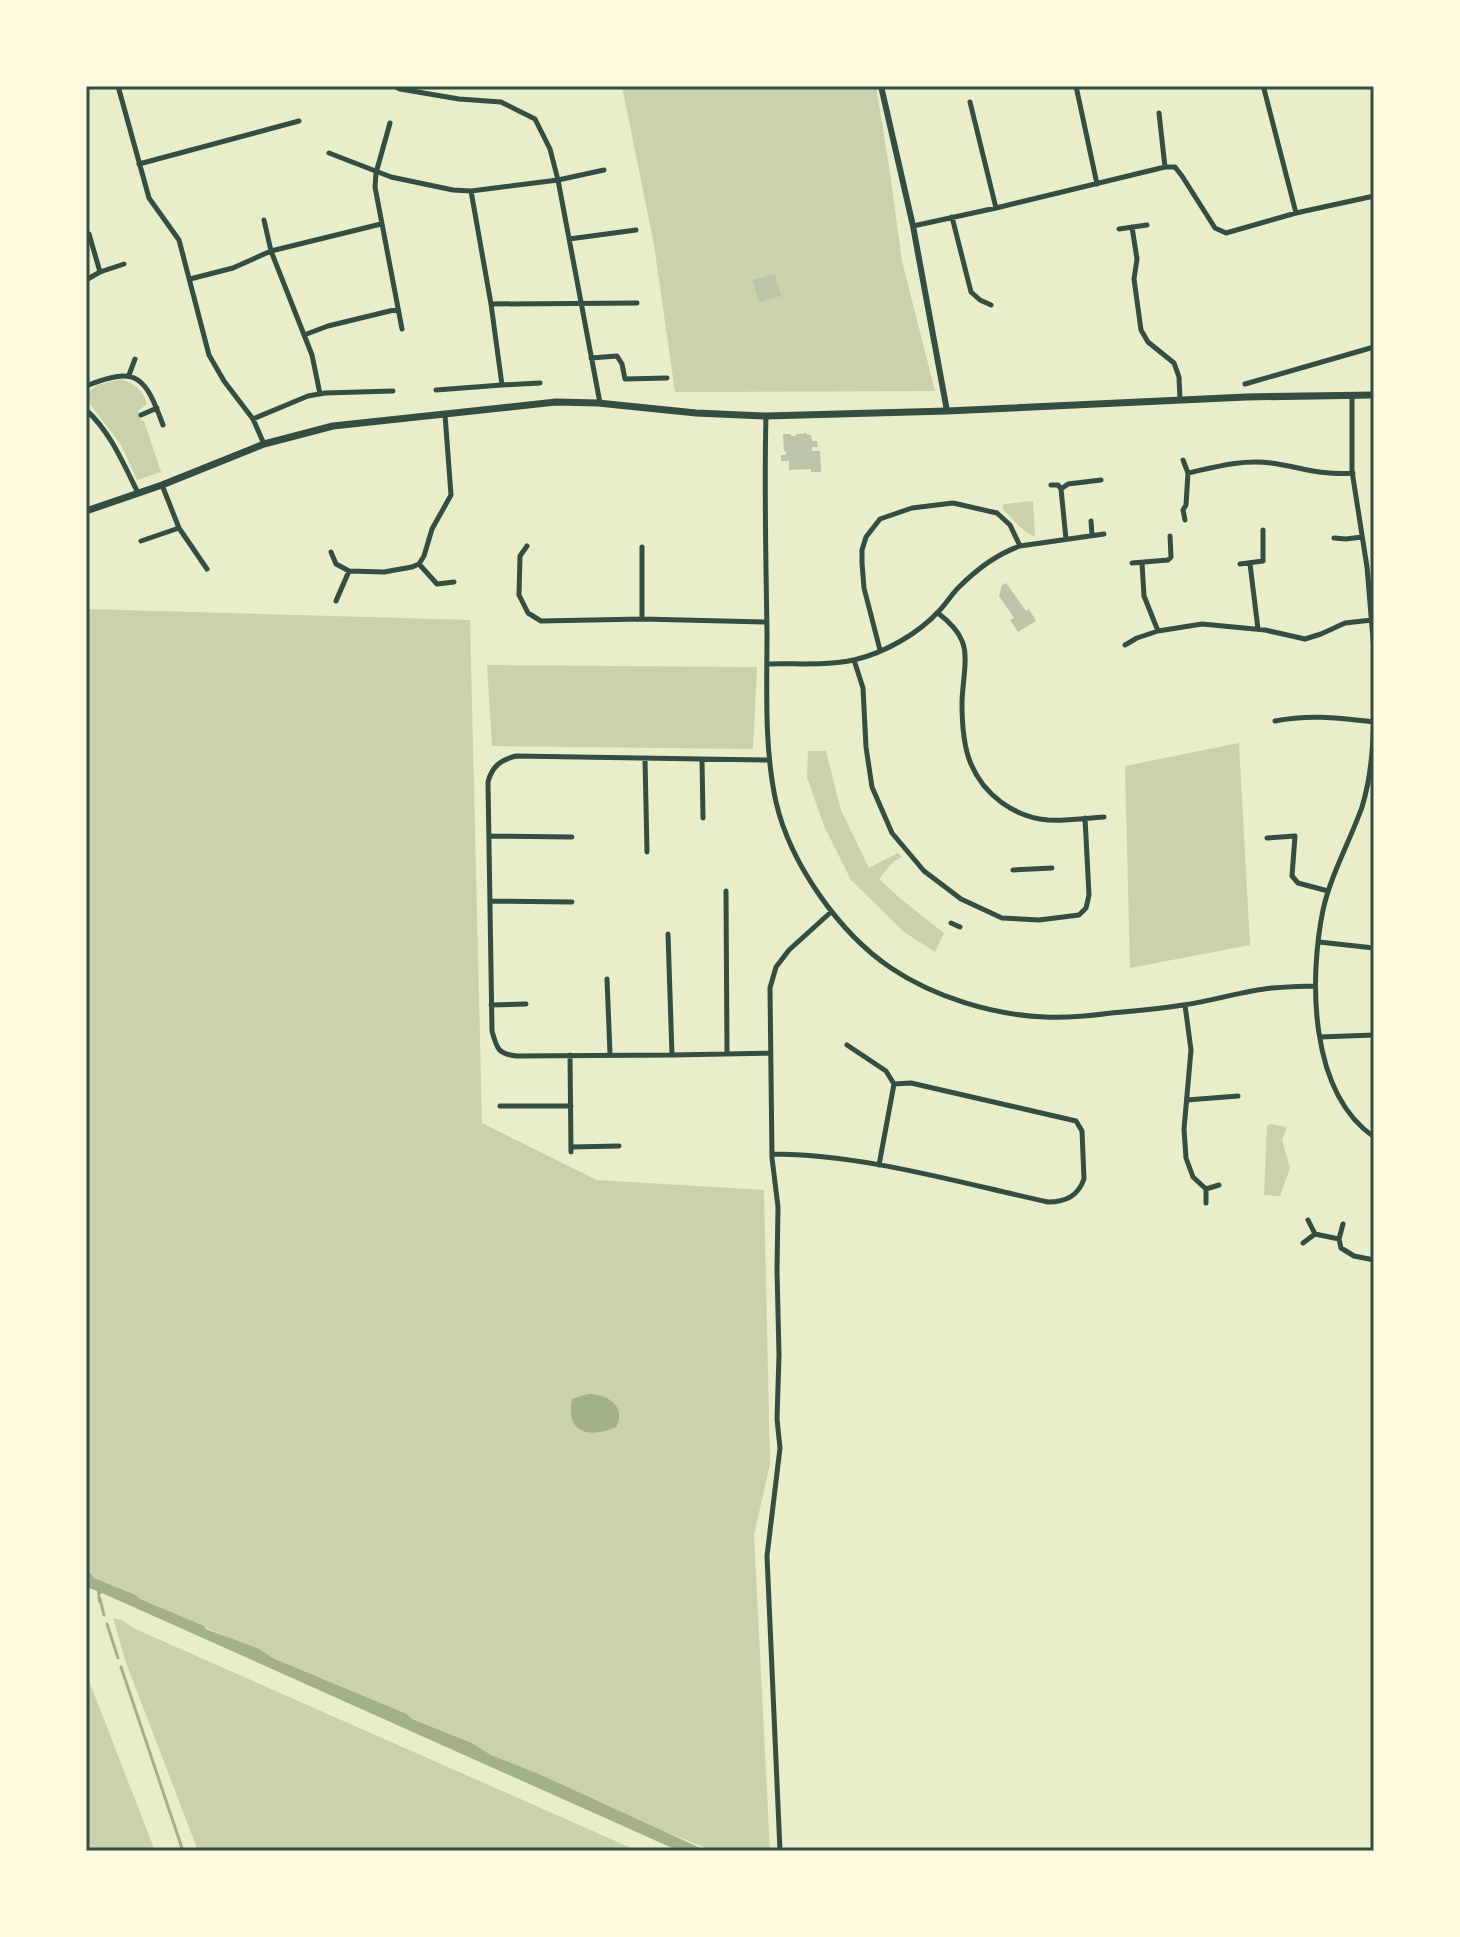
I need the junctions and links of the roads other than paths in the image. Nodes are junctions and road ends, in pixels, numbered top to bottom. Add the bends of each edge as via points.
1 (118, 86) edge
2 (394, 86) edge
3 (881, 86) edge
4 (1076, 86) edge
5 (1264, 89) dead end
6 (970, 102) dead end
7 (1159, 113) dead end
8 (299, 121) dead end
9 (390, 123) dead end
10 (329, 153) dead end
11 (139, 164) junction
12 (1165, 167) junction
13 (604, 170) dead end
14 (376, 173) junction
15 (558, 180) junction
16 (1097, 184) junction
17 (471, 191) junction
18 (1374, 196) edge
19 (996, 208) junction
20 (1296, 213) junction
21 (952, 217) junction
22 (264, 220) dead end
23 (381, 224) junction
24 (1147, 225) dead end
25 (913, 226) junction
26 (1132, 227) junction
27 (1119, 229) dead end
28 (636, 230) dead end
29 (89, 234) dead end
30 (569, 239) junction
31 (271, 251) junction
32 (124, 264) dead end
33 (100, 272) junction
34 (190, 279) junction
35 (86, 280) edge
36 (581, 303) junction
37 (637, 303) dead end
38 (491, 304) junction
39 (991, 305) dead end
40 (398, 309) junction
41 (402, 329) dead end
42 (304, 335) junction
43 (1374, 347) edge
44 (591, 358) junction
45 (135, 359) dead end
46 (129, 375) junction
47 (667, 378) dead end
48 (540, 383) dead end
49 (1245, 384) dead end
50 (502, 385) junction
51 (86, 386) edge
52 (436, 390) dead end
53 (393, 391) dead end
54 (320, 394) junction
55 (1374, 395) edge
56 (1352, 396) junction
57 (1180, 400) junction
58 (600, 404) junction
59 (157, 408) junction
60 (86, 410) edge
61 (947, 411) junction
62 (141, 415) dead end
63 (445, 415) junction
64 (766, 416) junction
65 (253, 419) junction
66 (163, 425) dead end
67 (264, 444) junction
68 (1183, 460) dead end
69 (1188, 473) junction
70 (1353, 473) junction
71 (1101, 480) dead end
72 (162, 485) junction
73 (1051, 485) dead end
74 (1061, 489) junction
75 (138, 493) junction
76 (86, 511) edge
77 (1185, 520) dead end
78 (1091, 521) dead end
79 (179, 528) junction
80 (1263, 530) dead end
81 (1104, 534) dead end
82 (1092, 535) junction
83 (1170, 536) dead end
84 (1362, 537) junction
85 (1334, 538) dead end
86 (149, 539) junction
87 (1066, 539) junction
88 (141, 541) dead end
89 (527, 546) dead end
90 (1020, 546) junction
91 (151, 547) dead end
92 (642, 547) dead end
93 (331, 552) dead end
94 (201, 562) junction
95 (1132, 563) dead end
96 (1142, 563) junction
97 (419, 564) junction
98 (1240, 564) dead end
99 (1250, 564) junction
100 (1371, 567) edge
101 (192, 569) dead end
102 (207, 569) dead end
103 (349, 571) junction
104 (454, 582) dead end
105 (336, 601) dead end
106 (938, 613) junction
107 (642, 619) junction
108 (1372, 620) junction
109 (767, 622) junction
110 (1258, 629) junction
111 (1158, 631) junction
112 (1125, 645) dead end
113 (880, 650) junction
114 (1374, 651) edge
115 (854, 660) junction
116 (767, 664) junction
117 (1374, 719) edge
118 (1275, 721) dead end
119 (645, 758) junction
120 (702, 760) junction
121 (769, 760) junction
122 (1371, 782) edge
123 (1104, 817) dead end
124 (703, 818) dead end
125 (1085, 818) junction
126 (489, 836) junction
127 (572, 837) dead end
128 (1267, 838) dead end
129 (647, 852) dead end
130 (1052, 868) dead end
131 (1013, 870) dead end
132 (726, 891) dead end
133 (1328, 891) junction
134 (490, 901) junction
135 (572, 902) dead end
136 (831, 912) junction
137 (951, 923) dead end
138 (960, 927) dead end
139 (668, 934) dead end
140 (1319, 942) junction
141 (1374, 948) edge
142 (607, 979) dead end
143 (1315, 986) junction
144 (526, 1004) dead end
145 (491, 1005) junction
146 (1185, 1005) junction
147 (1374, 1035) edge
148 (1320, 1037) junction
149 (847, 1045) dead end
150 (854, 1050) junction
151 (771, 1053) junction
152 (610, 1054) junction
153 (727, 1054) junction
154 (570, 1055) junction
155 (672, 1055) junction
156 (848, 1058) dead end
157 (894, 1084) junction
158 (1238, 1096) dead end
159 (1187, 1100) junction
160 (500, 1106) dead end
161 (571, 1106) junction
162 (1374, 1137) edge
163 (619, 1146) dead end
164 (772, 1154) junction
165 (879, 1165) junction
166 (1219, 1185) dead end
167 (1206, 1189) junction
168 (1206, 1203) dead end
169 (1308, 1220) dead end
170 (1343, 1224) dead end
171 (1315, 1234) junction
172 (1339, 1239) junction
173 (1303, 1243) dead end
174 (1374, 1260) edge
175 (780, 1851) edge

1 - 11 street
2 - 15 street via 501,102 535,119
3 - 25 street
4 - 16 street
5 - 20 street
6 - 19 street
7 - 12 street
8 - 11 street
9 - 14 street
10 - 14 street
11 - 34 street via 149,198 179,240
12 - 16 street
12 - 20 street via 1175,167 1215,228 1226,233
13 - 15 street
14 - 17 street
14 - 23 street
15 - 17 street
15 - 30 street
16 - 19 street
17 - 38 street
18 - 20 street
19 - 21 street
21 - 25 street
21 - 39 street via 971,292
22 - 31 street
23 - 31 street
23 - 40 street
24 - 26 street
25 - 61 street
26 - 27 street
26 - 57 street via 1141,330 1174,363
28 - 30 street
29 - 33 street
30 - 36 street
31 - 34 street
31 - 42 street
32 - 33 street
33 - 35 street
34 - 65 street via 209,355
36 - 37 street
36 - 38 street
36 - 44 street
38 - 50 street
40 - 41 street
40 - 42 street
42 - 54 street
43 - 49 street
44 - 47 street via 617,356 625,379
44 - 58 street
45 - 46 street
46 - 51 street
46 - 59 street via 152,394
48 - 50 street
50 - 52 street
53 - 54 street
54 - 65 street
55 - 56 main road
56 - 57 main road
56 - 70 street
57 - 61 main road
58 - 63 main road via 556,402
58 - 64 main road
59 - 62 street
59 - 66 street
60 - 75 street via 97,420
61 - 64 main road
63 - 67 main road via 333,426
63 - 97 street via 451,495
64 - 109 street
65 - 67 street
67 - 72 main road
68 - 69 street
69 - 70 street via 1268,462 1331,475
69 - 77 street
70 - 84 street
71 - 74 street
72 - 75 main road
72 - 79 street
73 - 74 street
74 - 87 street
75 - 76 main road
78 - 82 street
79 - 86 street
79 - 94 street
80 - 99 street via 1263,561
81 - 82 street
82 - 87 street
83 - 96 street via 1168,560
84 - 85 street
84 - 100 street
86 - 88 street
86 - 91 street
87 - 90 street
89 - 107 street via 520,556 519,595 528,613 541,621
90 - 106 street via 978,570
90 - 113 street via 1010,525 986,509 953,503 880,519 866,537 862,563
92 - 107 street
93 - 103 street via 336,564
94 - 101 street
94 - 102 street
95 - 96 street
96 - 111 street via 1144,596
97 - 103 street via 384,572
97 - 104 street via 437,584
98 - 99 street
99 - 110 street
100 - 108 street
103 - 105 street
106 - 113 street via 908,637
106 - 125 street via 962,641 965,742 982,782 1003,804 1029,816
107 - 109 street
108 - 110 street via 1345,623 1305,639
108 - 114 street
109 - 116 street
110 - 111 street via 1202,624
111 - 112 street
113 - 115 street
115 - 116 street
115 - 125 street via 863,688 872,787 892,833 924,871 961,899 1002,918 1079,915 1089,895
116 - 121 street
117 - 118 street via 1322,716
117 - 122 street
119 - 120 street
119 - 126 street via 501,760 488,782
119 - 129 street
120 - 121 street
120 - 124 street
121 - 136 street via 783,824
122 - 133 street
123 - 125 street
126 - 127 street
126 - 134 street
128 - 133 street via 1295,836 1292,876 1298,883
130 - 131 street
132 - 153 street
133 - 140 street
134 - 135 street
134 - 145 street
136 - 146 street via 890,967 969,1005 1046,1017
136 - 151 street via 776,967 770,988
137 - 138 street
139 - 155 street
140 - 141 street
140 - 143 street
142 - 152 street
143 - 146 street via 1270,988
143 - 148 street
144 - 145 street
145 - 154 street via 497,1048 506,1055
146 - 159 street via 1191,1050
147 - 148 street
148 - 162 street via 1342,1102
149 - 150 street
150 - 156 street
150 - 157 street via 886,1071
151 - 153 street
151 - 164 street
152 - 154 street
152 - 155 street
153 - 155 street
154 - 161 street
157 - 165 street
157 - 165 street via 911,1083 1076,1121 1082,1131 1084,1179 1073,1196 1048,1202
158 - 159 street
159 - 167 street via 1186,1158 1193,1177
160 - 161 street
161 - 163 street via 571,1150
164 - 165 street
164 - 175 street via 778,1207 780,1448 767,1556
166 - 167 street
167 - 168 street
169 - 171 street
170 - 172 street
171 - 172 street
171 - 173 street
172 - 174 street via 1341,1248 1354,1256

